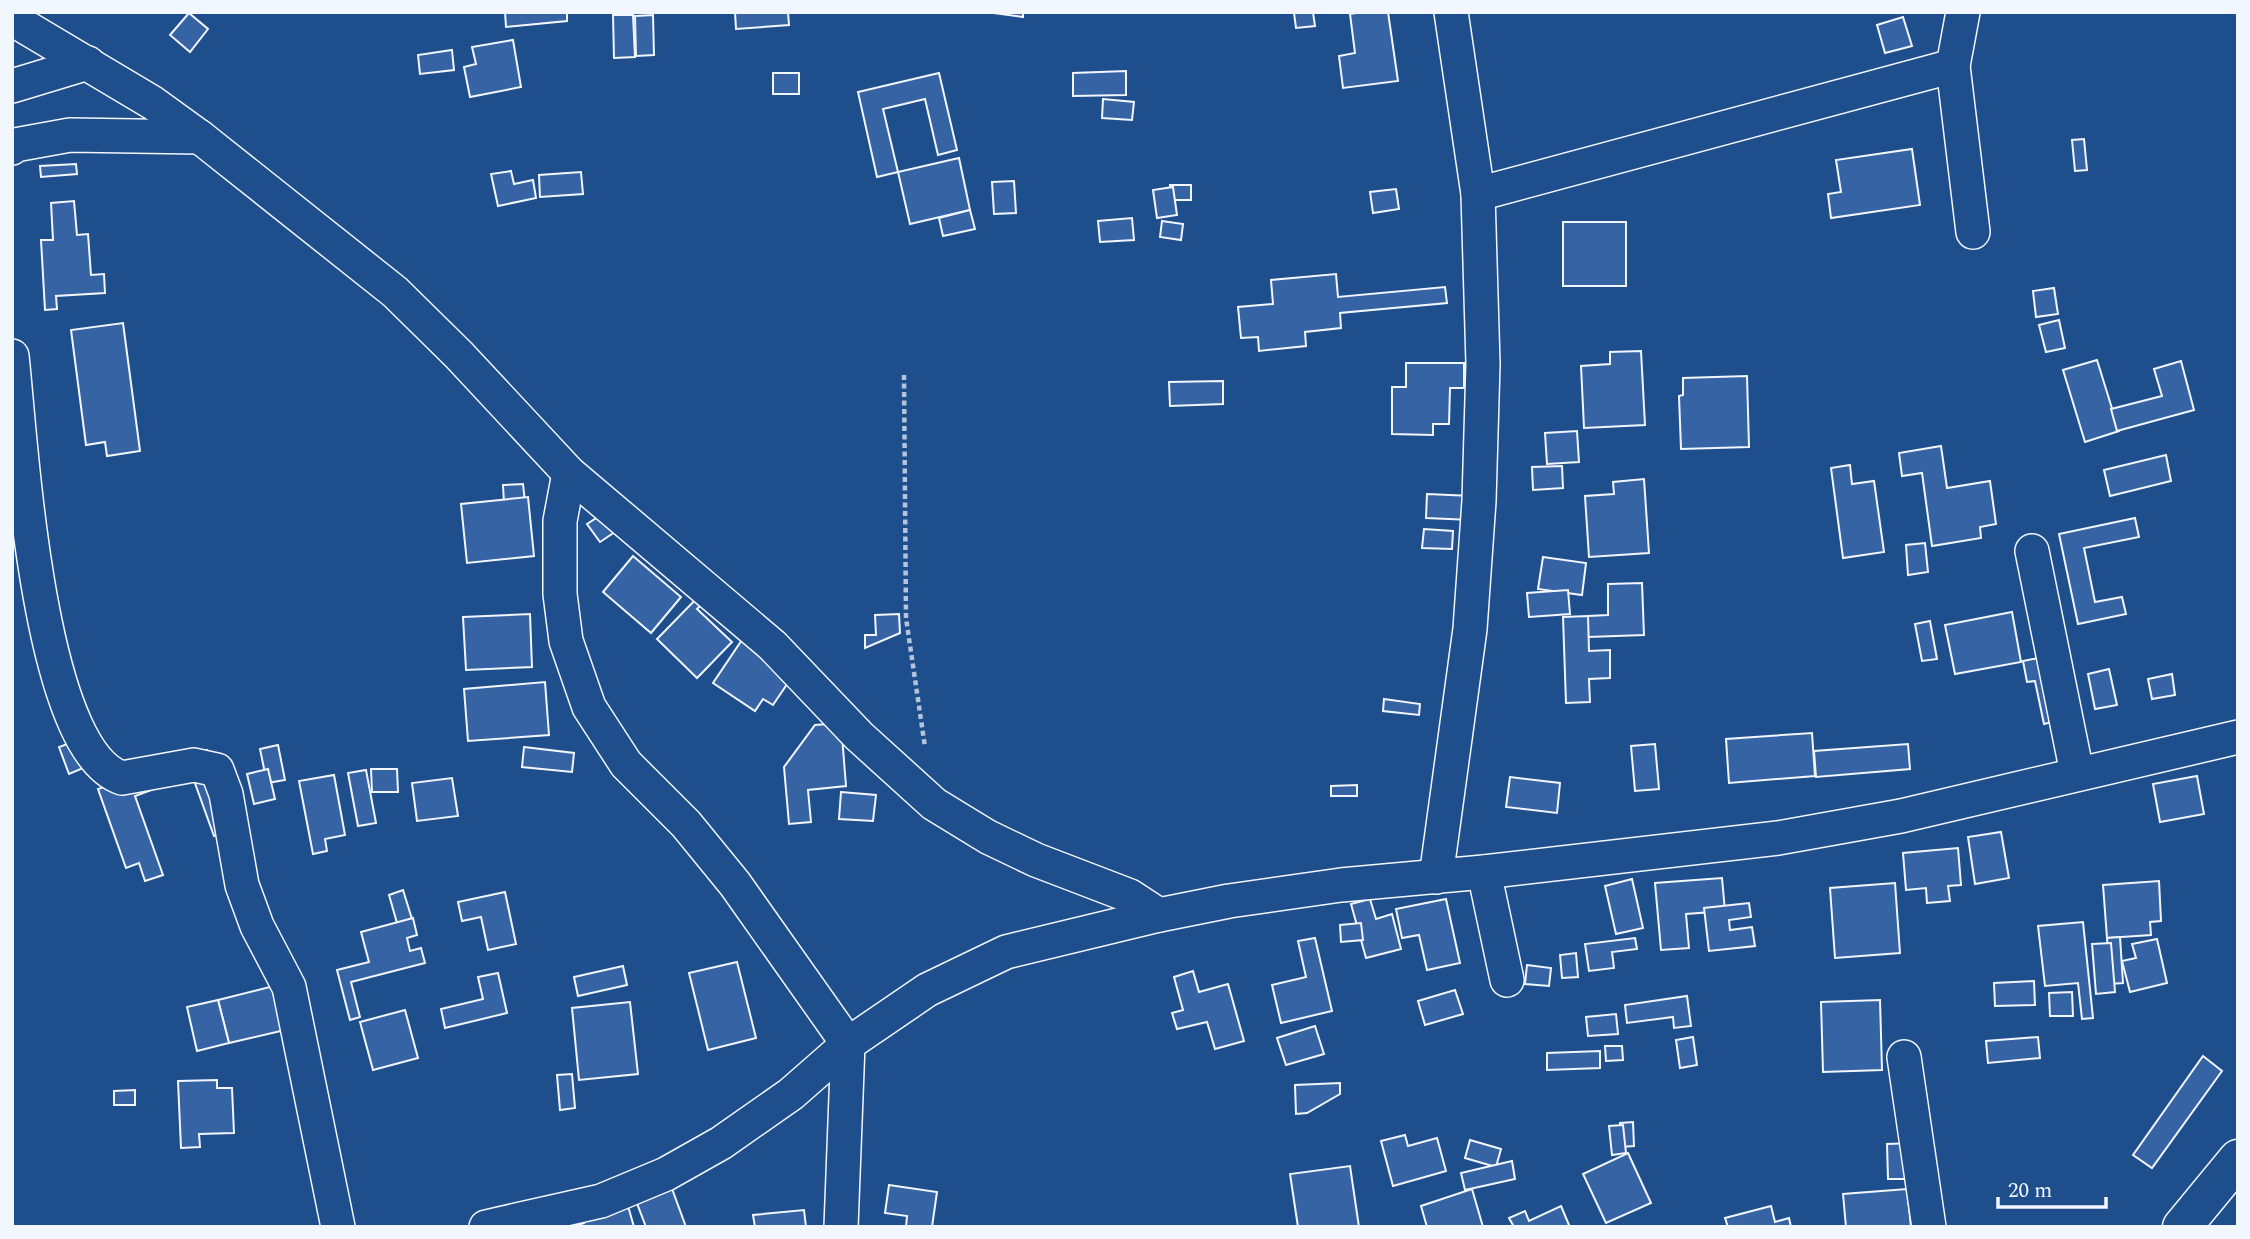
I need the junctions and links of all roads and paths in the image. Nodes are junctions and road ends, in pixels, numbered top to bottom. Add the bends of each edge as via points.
1 (1451, 12) edge
2 (1963, 12) edge
3 (12, 19) edge
4 (88, 63) junction
5 (1953, 66) junction
6 (12, 86) edge
7 (200, 137) junction
8 (12, 148) edge
9 (1478, 194) junction
10 (1973, 232) dead end
11 (12, 356) edge
12 (904, 374) dead end
13 (569, 473) junction
14 (2032, 551) dead end
15 (2238, 737) edge
16 (2077, 773) junction
17 (934, 804) junction
18 (1483, 872) junction
19 (1436, 877) junction
20 (1159, 915) junction
21 (1507, 980) dead end
22 (848, 1044) junction
23 (1904, 1057) dead end
24 (2238, 1159) edge
25 (338, 1227) edge
26 (486, 1227) edge
27 (841, 1227) edge
28 (1929, 1227) edge
29 (2182, 1227) edge

1 - 9 street
2 - 5 street
3 - 4 street
4 - 6 street
4 - 7 street
5 - 9 street
5 - 10 street
7 - 8 street via 70,135
7 - 13 street via 394,292 460,355
9 - 19 street via 1479,501 1469,629
11 - 25 street via 34,566 57,678 75,724 113,775 122,778 194,765 217,770 226,794 242,885 257,926 289,987
12 - 17 path via 906,618
13 - 17 street via 772,645 859,736
13 - 22 street via 560,521 560,594 566,640 589,707 626,764 686,824 735,884
14 - 16 street
15 - 16 street
16 - 18 street via 1901,816 1778,838
17 - 20 street via 1000,843 1130,896
18 - 19 street
18 - 21 street
19 - 20 street via 1340,885
20 - 22 street via 1006,952 927,990
22 - 26 street via 791,1094 721,1143 666,1174 601,1201
22 - 27 street
23 - 28 street
24 - 29 main road

